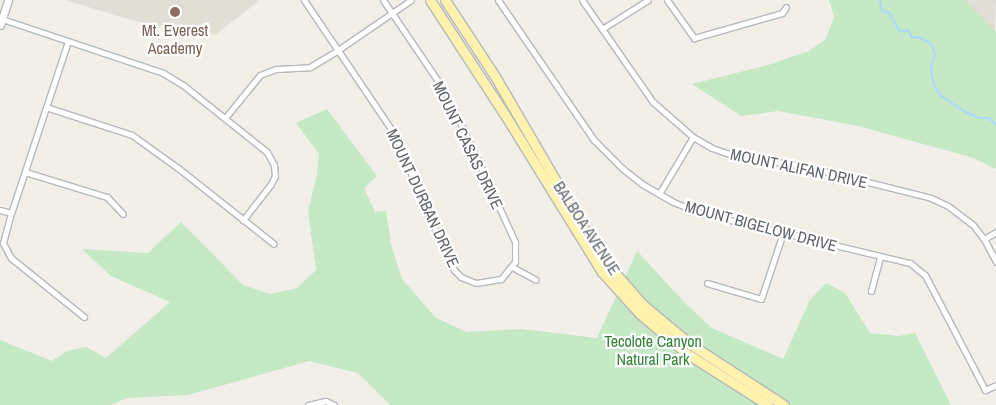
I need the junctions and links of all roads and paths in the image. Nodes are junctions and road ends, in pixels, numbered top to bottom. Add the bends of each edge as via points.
1 (8, 0) edge
2 (304, 0) edge
3 (383, 0) edge
4 (411, 0) edge
5 (430, 0) edge
6 (444, 0) edge
7 (498, 0) edge
8 (582, 0) edge
9 (648, 0) edge
10 (667, 0) edge
11 (786, 7) dead end
12 (392, 13) junction
13 (1, 22) edge
14 (602, 29) junction
15 (68, 41) junction
16 (338, 50) junction
17 (46, 107) junction
18 (225, 118) junction
19 (693, 137) junction
20 (25, 172) junction
21 (659, 194) junction
22 (0, 210) edge
23 (11, 213) junction
24 (123, 214) dead end
25 (243, 220) junction
26 (996, 232) edge
27 (783, 233) junction
28 (984, 239) junction
29 (274, 244) dead end
30 (880, 257) junction
31 (996, 262) edge
32 (512, 267) junction
33 (536, 280) dead end
34 (707, 282) dead end
35 (871, 291) dead end
36 (84, 317) dead end
37 (996, 384) edge
38 (308, 405) edge
39 (334, 405) edge
40 (768, 405) edge
41 (784, 405) edge

1 - 13 street
2 - 16 street, MOUNT DURBAN DRIVE
3 - 12 street, MOUNT CASAS DRIVE
4 - 12 street
5 - 40 main road, BALBOA AVENUE via 602,272 639,313 686,353
6 - 41 main road, BALBOA AVENUE via 608,266 642,304 690,344
7 - 21 street, MOUNT BIGELOW DRIVE via 594,140 623,169
8 - 14 street, MOUNT ALIFAN DRIVE
9 - 14 street
10 - 11 street via 694,38 782,13
12 - 16 street
12 - 32 street, MOUNT CASAS DRIVE via 456,113 515,242 516,255
13 - 15 street
14 - 19 street, MOUNT ALIFAN DRIVE via 653,102
15 - 17 street
15 - 18 street via 163,73
16 - 18 street via 310,67 276,69 260,75
16 - 32 street, MOUNT DURBAN DRIVE via 397,138 454,270 461,277 484,284 501,279
17 - 20 street
17 - 25 street via 132,134
18 - 25 street via 267,152 274,165 271,184
19 - 21 street
19 - 28 street, MOUNT ALIFAN DRIVE via 732,155 808,167 931,198 961,215
20 - 23 street
20 - 24 street via 107,197
21 - 27 street, MOUNT BIGELOW DRIVE via 701,212
22 - 23 street
23 - 36 street via 4,234 6,252
25 - 29 street
26 - 28 street
27 - 30 street, MOUNT BIGELOW DRIVE
27 - 34 street via 761,298
28 - 31 street, MOUNT ALIFAN DRIVE
30 - 35 street
30 - 37 street, MOUNT BIGELOW DRIVE via 910,263 925,275 985,390
32 - 33 street
38 - 39 street via 326,401

